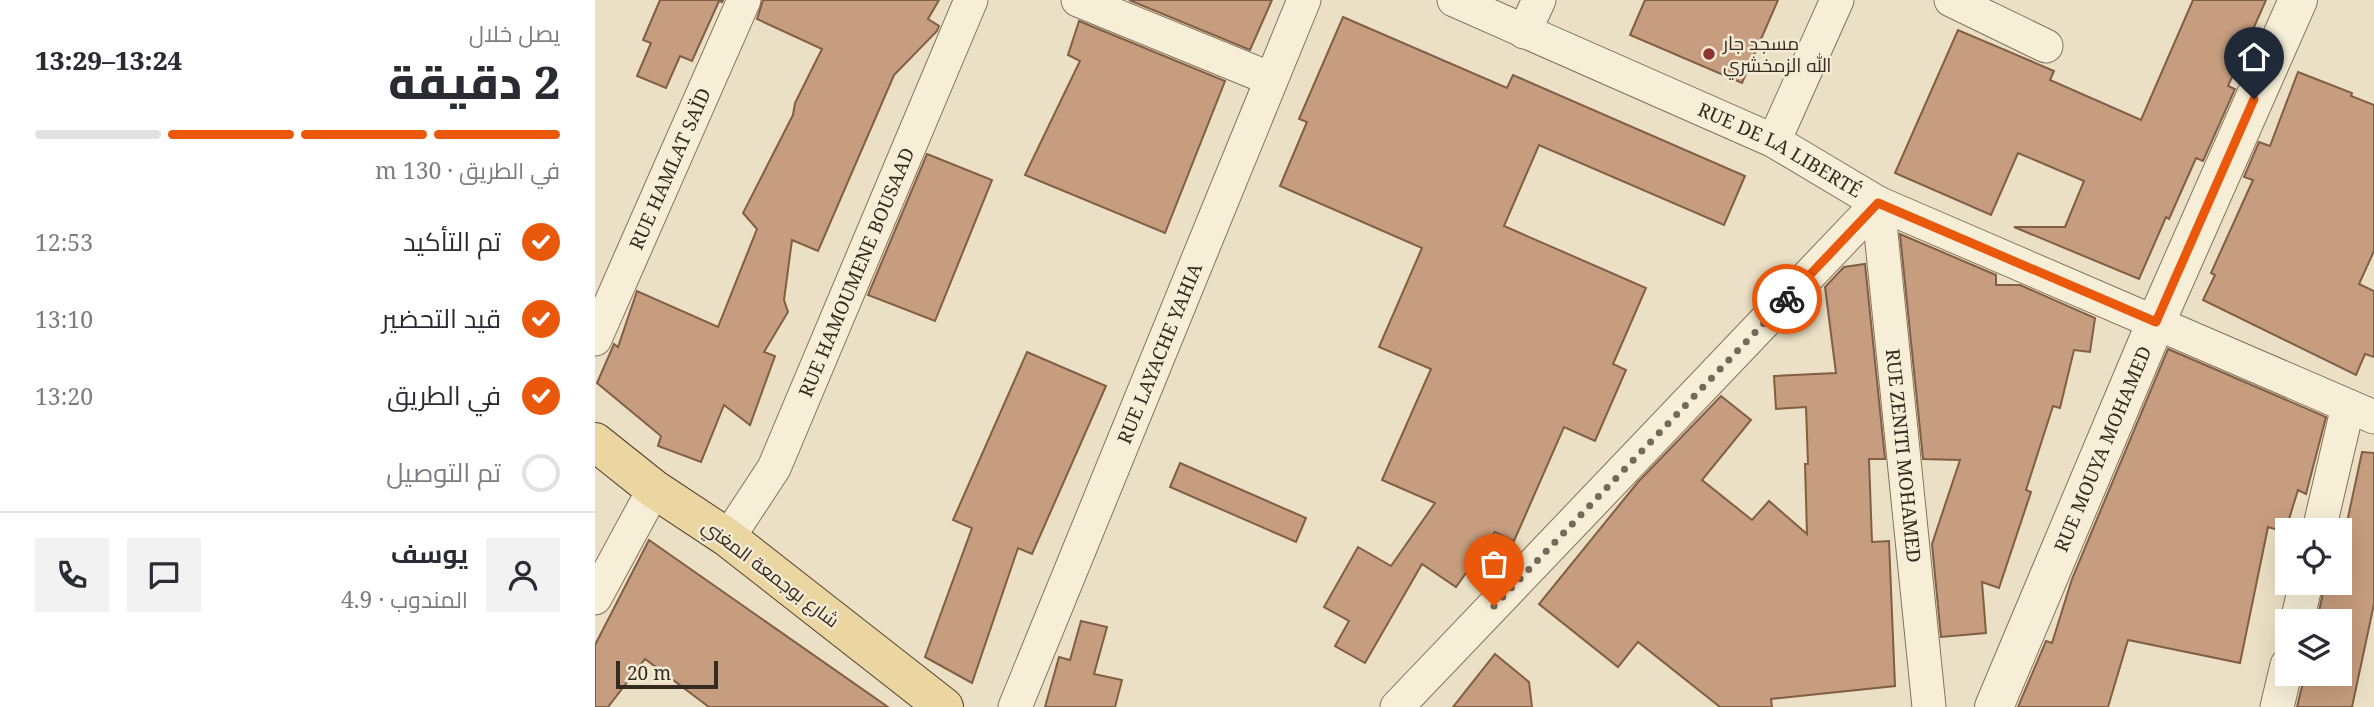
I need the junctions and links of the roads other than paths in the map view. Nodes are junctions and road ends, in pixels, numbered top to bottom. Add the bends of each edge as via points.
1 (744, 0) edge
2 (971, 0) edge
3 (1078, 0) edge
4 (1304, 0) edge
5 (1454, 0) edge
6 (1539, 0) edge
7 (1837, 0) edge
8 (1951, 0) edge
9 (2298, 0) edge
10 (1524, 32) junction
11 (2046, 46) dead end
12 (1271, 79) junction
13 (1774, 141) junction
14 (1878, 203) junction
15 (2156, 322) junction
16 (595, 339) edge
17 (2361, 412) edge
18 (595, 442) edge
19 (654, 489) junction
20 (2323, 518) edge
21 (727, 538) junction
22 (595, 598) edge
23 (2282, 686) edge
24 (944, 707) edge
25 (1015, 707) edge
26 (1397, 707) edge
27 (1929, 707) edge
28 (1994, 707) edge
29 (2277, 707) edge

1 - 16 street, RUE HAMLAT SAÏD
2 - 21 street, RUE HAMOUMENE BOUSAAD via 774,468
3 - 12 street
4 - 12 street, RUE LAYACHE YAHIA
5 - 10 street, RUE DE LA LIBERTÉ
6 - 10 street
7 - 13 street
8 - 11 street
9 - 15 street, RUE MOUYA MOHAMED
10 - 13 street, RUE DE LA LIBERTÉ
12 - 25 street, RUE LAYACHE YAHIA
13 - 14 street, RUE DE LA LIBERTÉ
14 - 15 street, RUE DE LA LIBERTÉ
14 - 26 street
14 - 27 street, RUE ZENITI MOHAMED
15 - 17 street, RUE DE LA LIBERTÉ
15 - 28 street, RUE MOUYA MOHAMED
17 - 20 street
18 - 19 main road, شارع بوجمعة المغني
19 - 21 main road, شارع بوجمعة المغني
19 - 22 street
21 - 24 main road, شارع بوجمعة المغني
23 - 29 street

